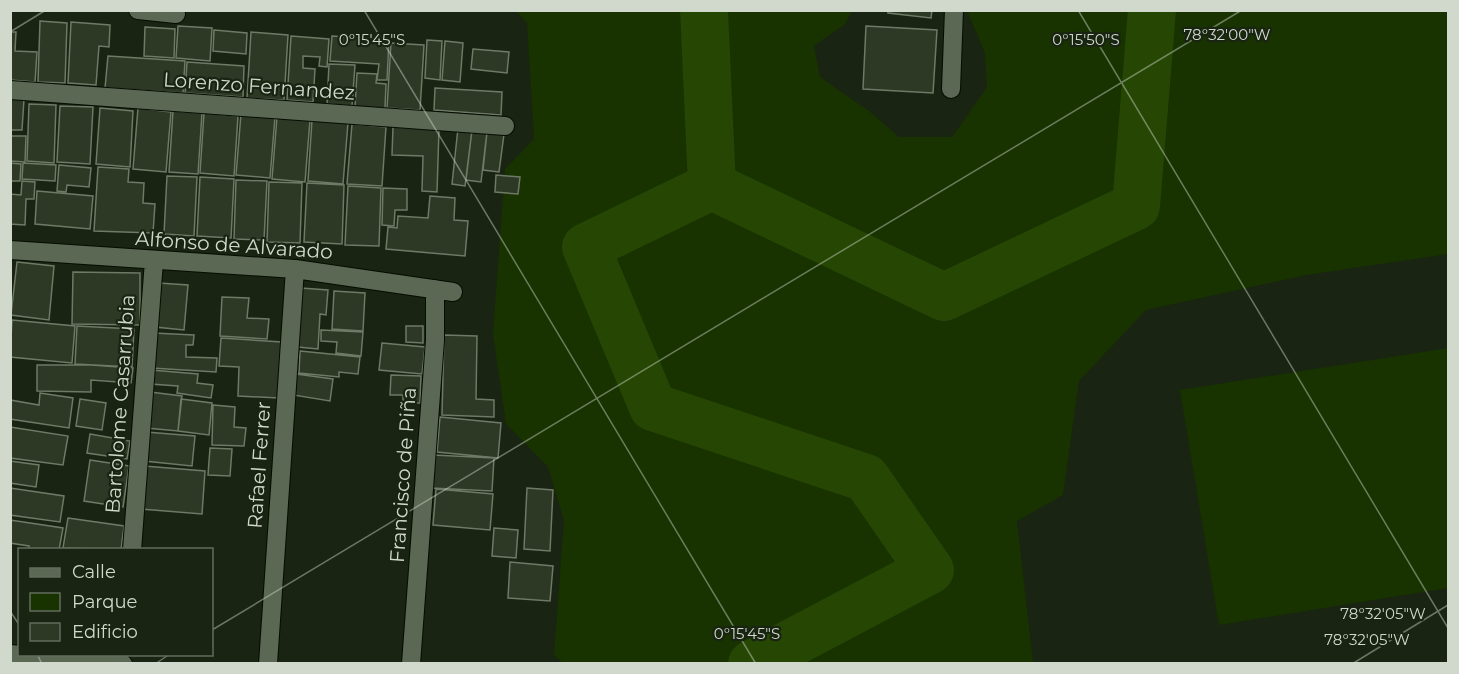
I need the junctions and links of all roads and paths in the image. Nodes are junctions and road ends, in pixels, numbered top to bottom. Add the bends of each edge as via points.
1 (138, 10) edge
2 (954, 10) edge
3 (176, 14) dead end
4 (951, 89) dead end
5 (10, 90) edge
6 (505, 126) dead end
7 (11, 250) edge
8 (10, 255) edge
9 (154, 261) junction
10 (295, 269) junction
11 (444, 290) joint
12 (132, 548) edge
13 (35, 656) edge
14 (123, 663) edge
15 (268, 663) edge
16 (411, 663) edge

1 - 3 street
2 - 4 street
5 - 6 street, Lorenzo Fernandez
7 - 8 street
7 - 9 street, Alfonso de Alvarado
9 - 10 street, Alfonso de Alvarado
9 - 12 street, Bartolome Casarrubia
10 - 11 street, Alfonso de Alvarado
10 - 15 street, Rafael Ferrer
11 - 16 street, Francisco de Piña via 435,340
13 - 14 street

